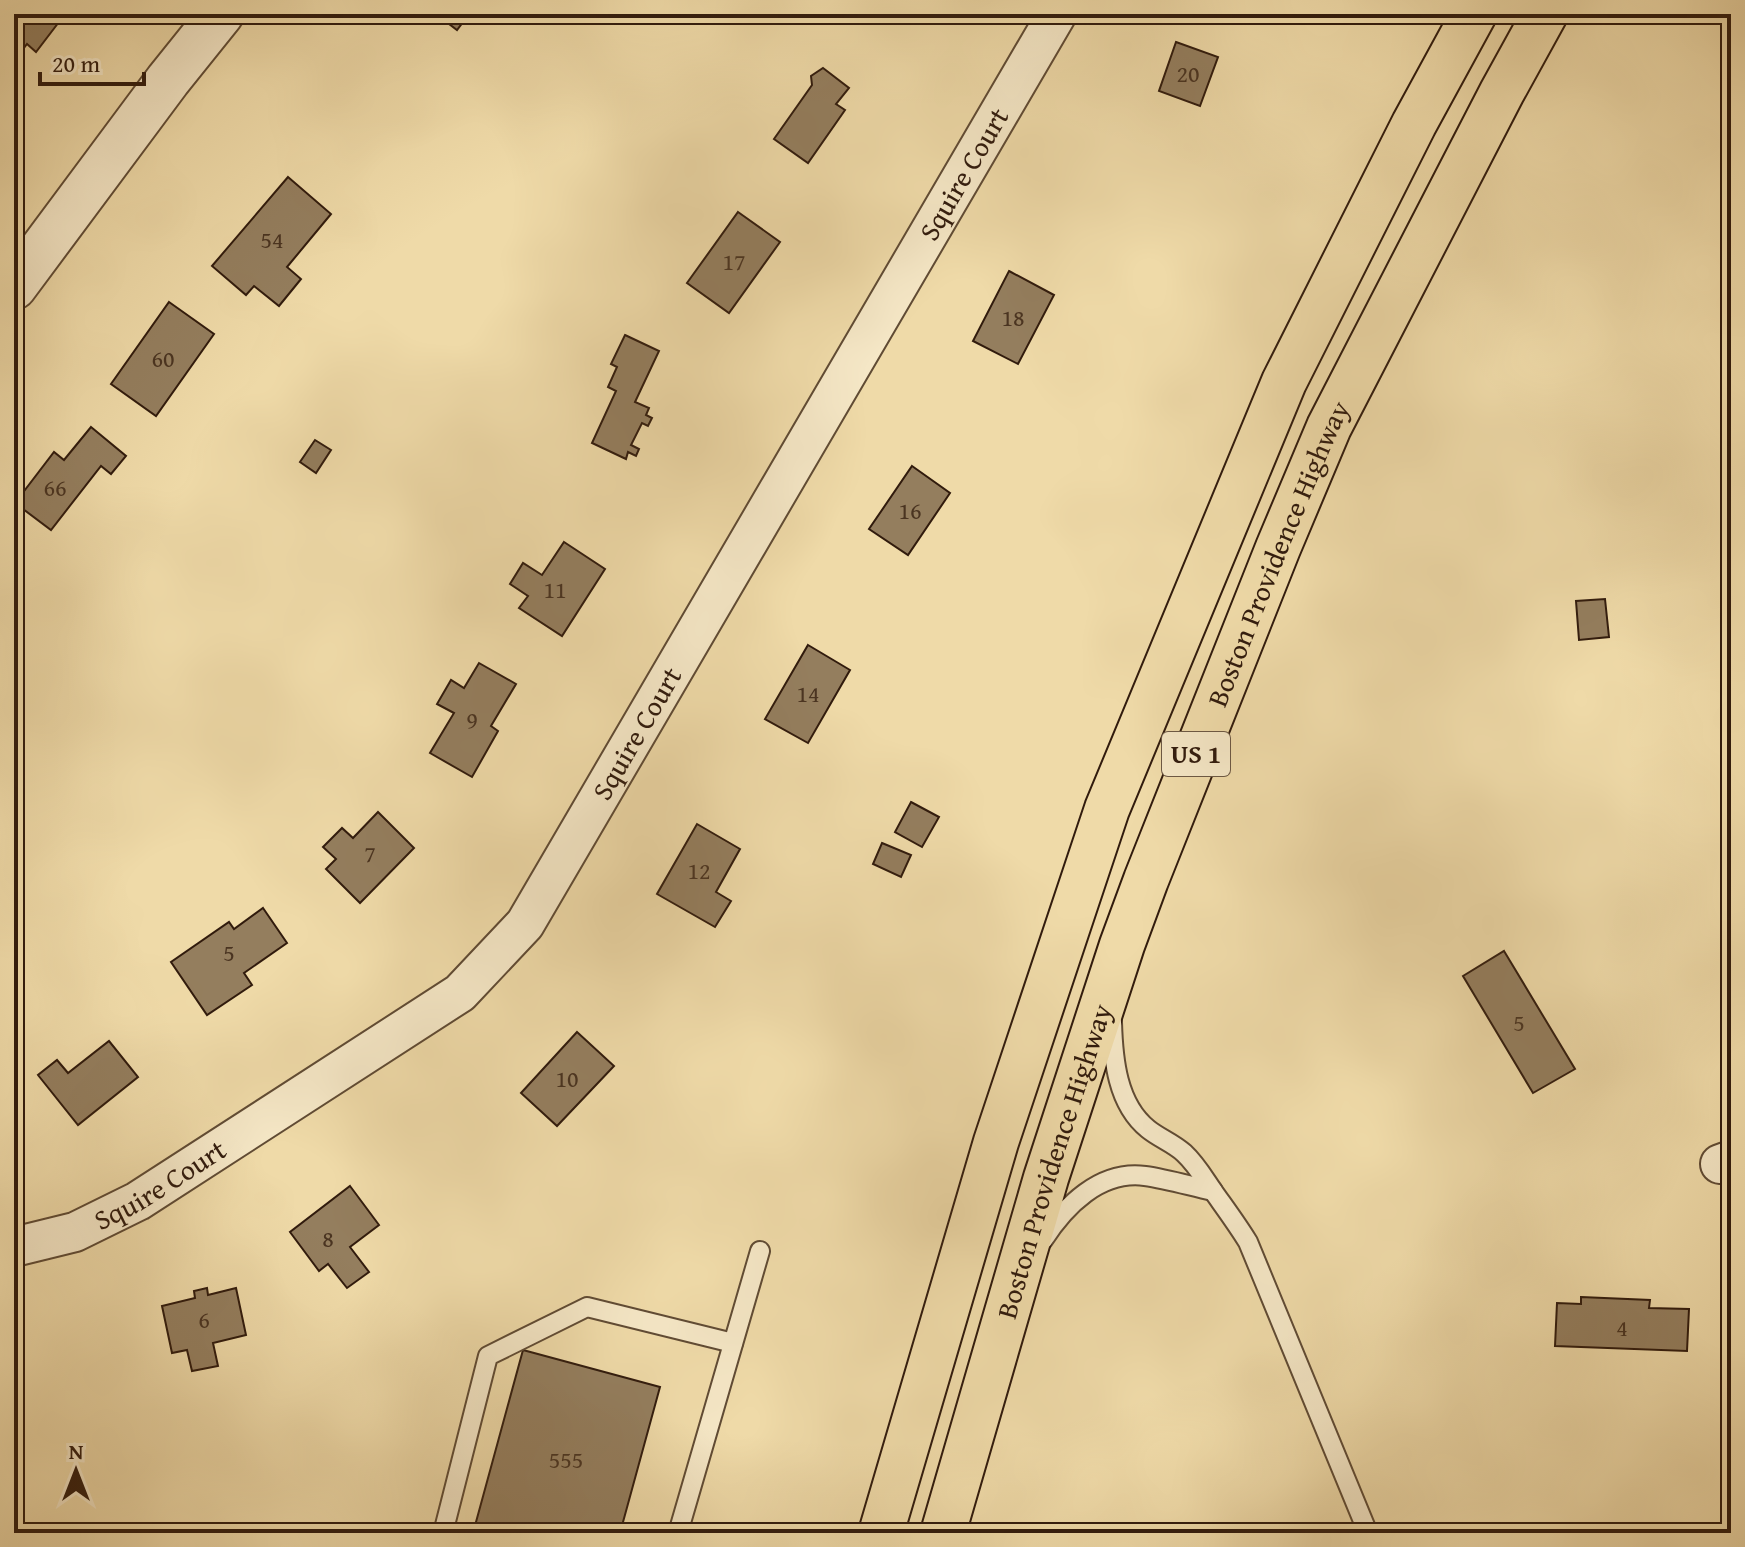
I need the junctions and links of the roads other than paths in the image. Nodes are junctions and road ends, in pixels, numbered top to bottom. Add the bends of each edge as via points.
1 (221, 14) edge
2 (1057, 14) edge
3 (1474, 14) edge
4 (1545, 14) edge
5 (14, 287) edge
6 (1113, 973) junction
7 (1213, 1191) junction
8 (14, 1247) edge
9 (760, 1251) dead end
10 (1013, 1288) junction
11 (733, 1343) junction
12 (443, 1533) edge
13 (678, 1533) edge
14 (881, 1533) edge
15 (943, 1533) edge
16 (1368, 1533) edge

1 - 5 street
2 - 8 street, Squire Court via 525,924 460,993 138,1201 75,1232
3 - 14 main road, Boston Providence Highway / US 1 via 1284,382 1107,809 996,1142
4 - 6 main road, Boston Providence Highway / US 1 via 1329,427
6 - 7 lane via 1113,1045 1123,1096 1132,1114 1183,1152
6 - 10 main road, Boston Providence Highway / US 1
7 - 10 lane via 1144,1175 1111,1178 1059,1218
7 - 16 lane via 1248,1242
9 - 11 lane
10 - 15 main road, Boston Providence Highway / US 1
11 - 12 lane via 587,1307 488,1356
11 - 13 lane

